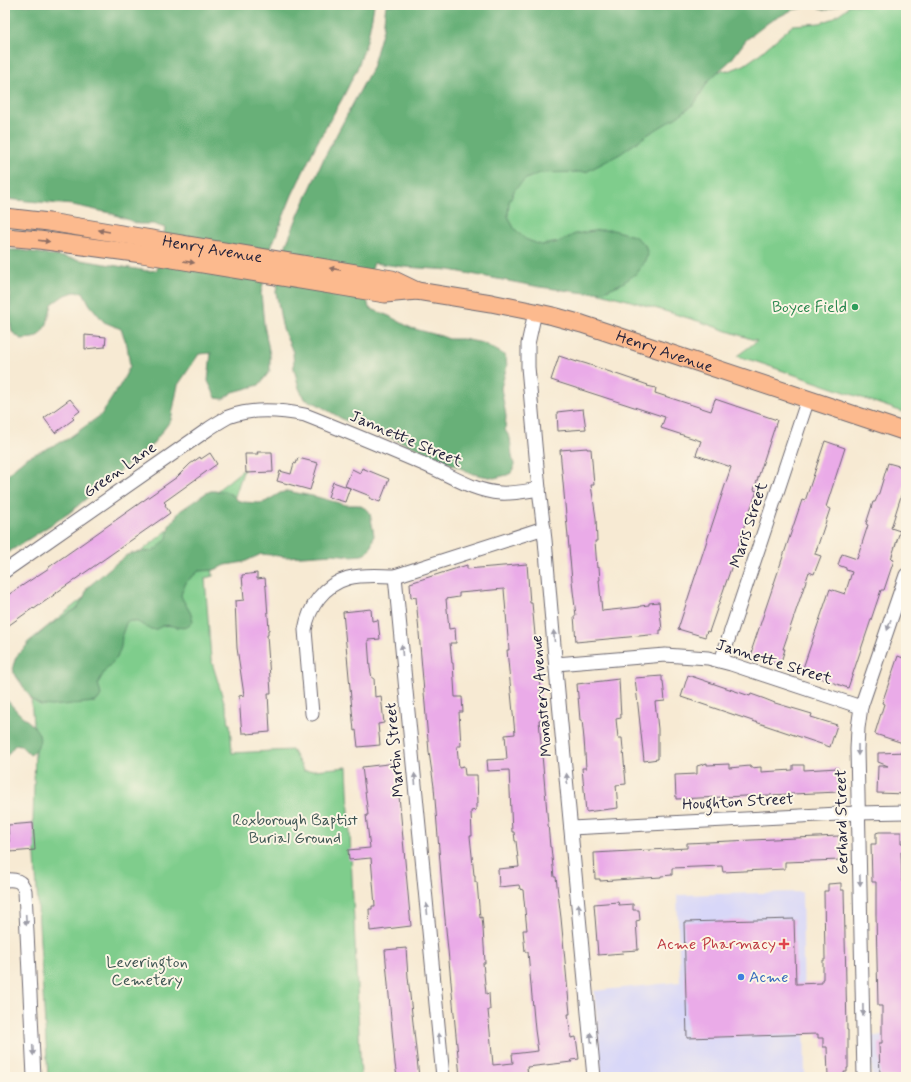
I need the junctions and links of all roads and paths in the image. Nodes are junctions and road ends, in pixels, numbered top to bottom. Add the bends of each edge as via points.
1 (5, 217) edge
2 (5, 238) edge
3 (143, 246) junction
4 (417, 291) junction
5 (535, 312) junction
6 (808, 399) junction
7 (260, 411) joint
8 (906, 432) edge
9 (539, 489) junction
10 (544, 528) junction
11 (5, 571) edge
12 (906, 575) edge
13 (395, 576) junction
14 (721, 661) junction
15 (556, 664) junction
16 (861, 707) junction
17 (312, 714) dead end
18 (906, 812) edge
19 (858, 813) junction
20 (571, 828) junction
21 (5, 880) edge
22 (34, 1077) edge
23 (443, 1077) edge
24 (594, 1077) edge
25 (864, 1077) edge

3 -> 1 main road, Henry Avenue via 49,222
2 -> 3 main road, Henry Avenue
3 -> 4 main road, Henry Avenue via 385,294
4 -> 3 main road, Henry Avenue via 392,279
4 - 5 main road, Henry Avenue
5 - 6 main road, Henry Avenue via 582,324
5 - 9 street, Monastery Avenue via 528,354
6 - 8 main road, Henry Avenue
6 - 14 street, Maris Street
7 - 9 street, Jannette Street via 305,415 475,488 500,493
7 - 11 street, Green Lane via 237,414 219,422
9 - 10 street, Monastery Avenue
10 - 13 street
15 -> 10 street, Monastery Avenue
12 -> 16 street, Gerhard Street
13 - 17 street via 348,578 329,587 316,602 305,630
23 -> 13 street, Martin Street
14 - 15 street, Jannette Street via 665,655
14 - 16 street, Jannette Street
20 -> 15 street, Monastery Avenue
16 -> 19 street, Gerhard Street via 858,728
18 - 19 street, Houghton Street
19 - 20 street, Houghton Street
19 -> 25 street, Gerhard Street
24 -> 20 street, Monastery Avenue
21 -> 22 street via 17,880 25,891

